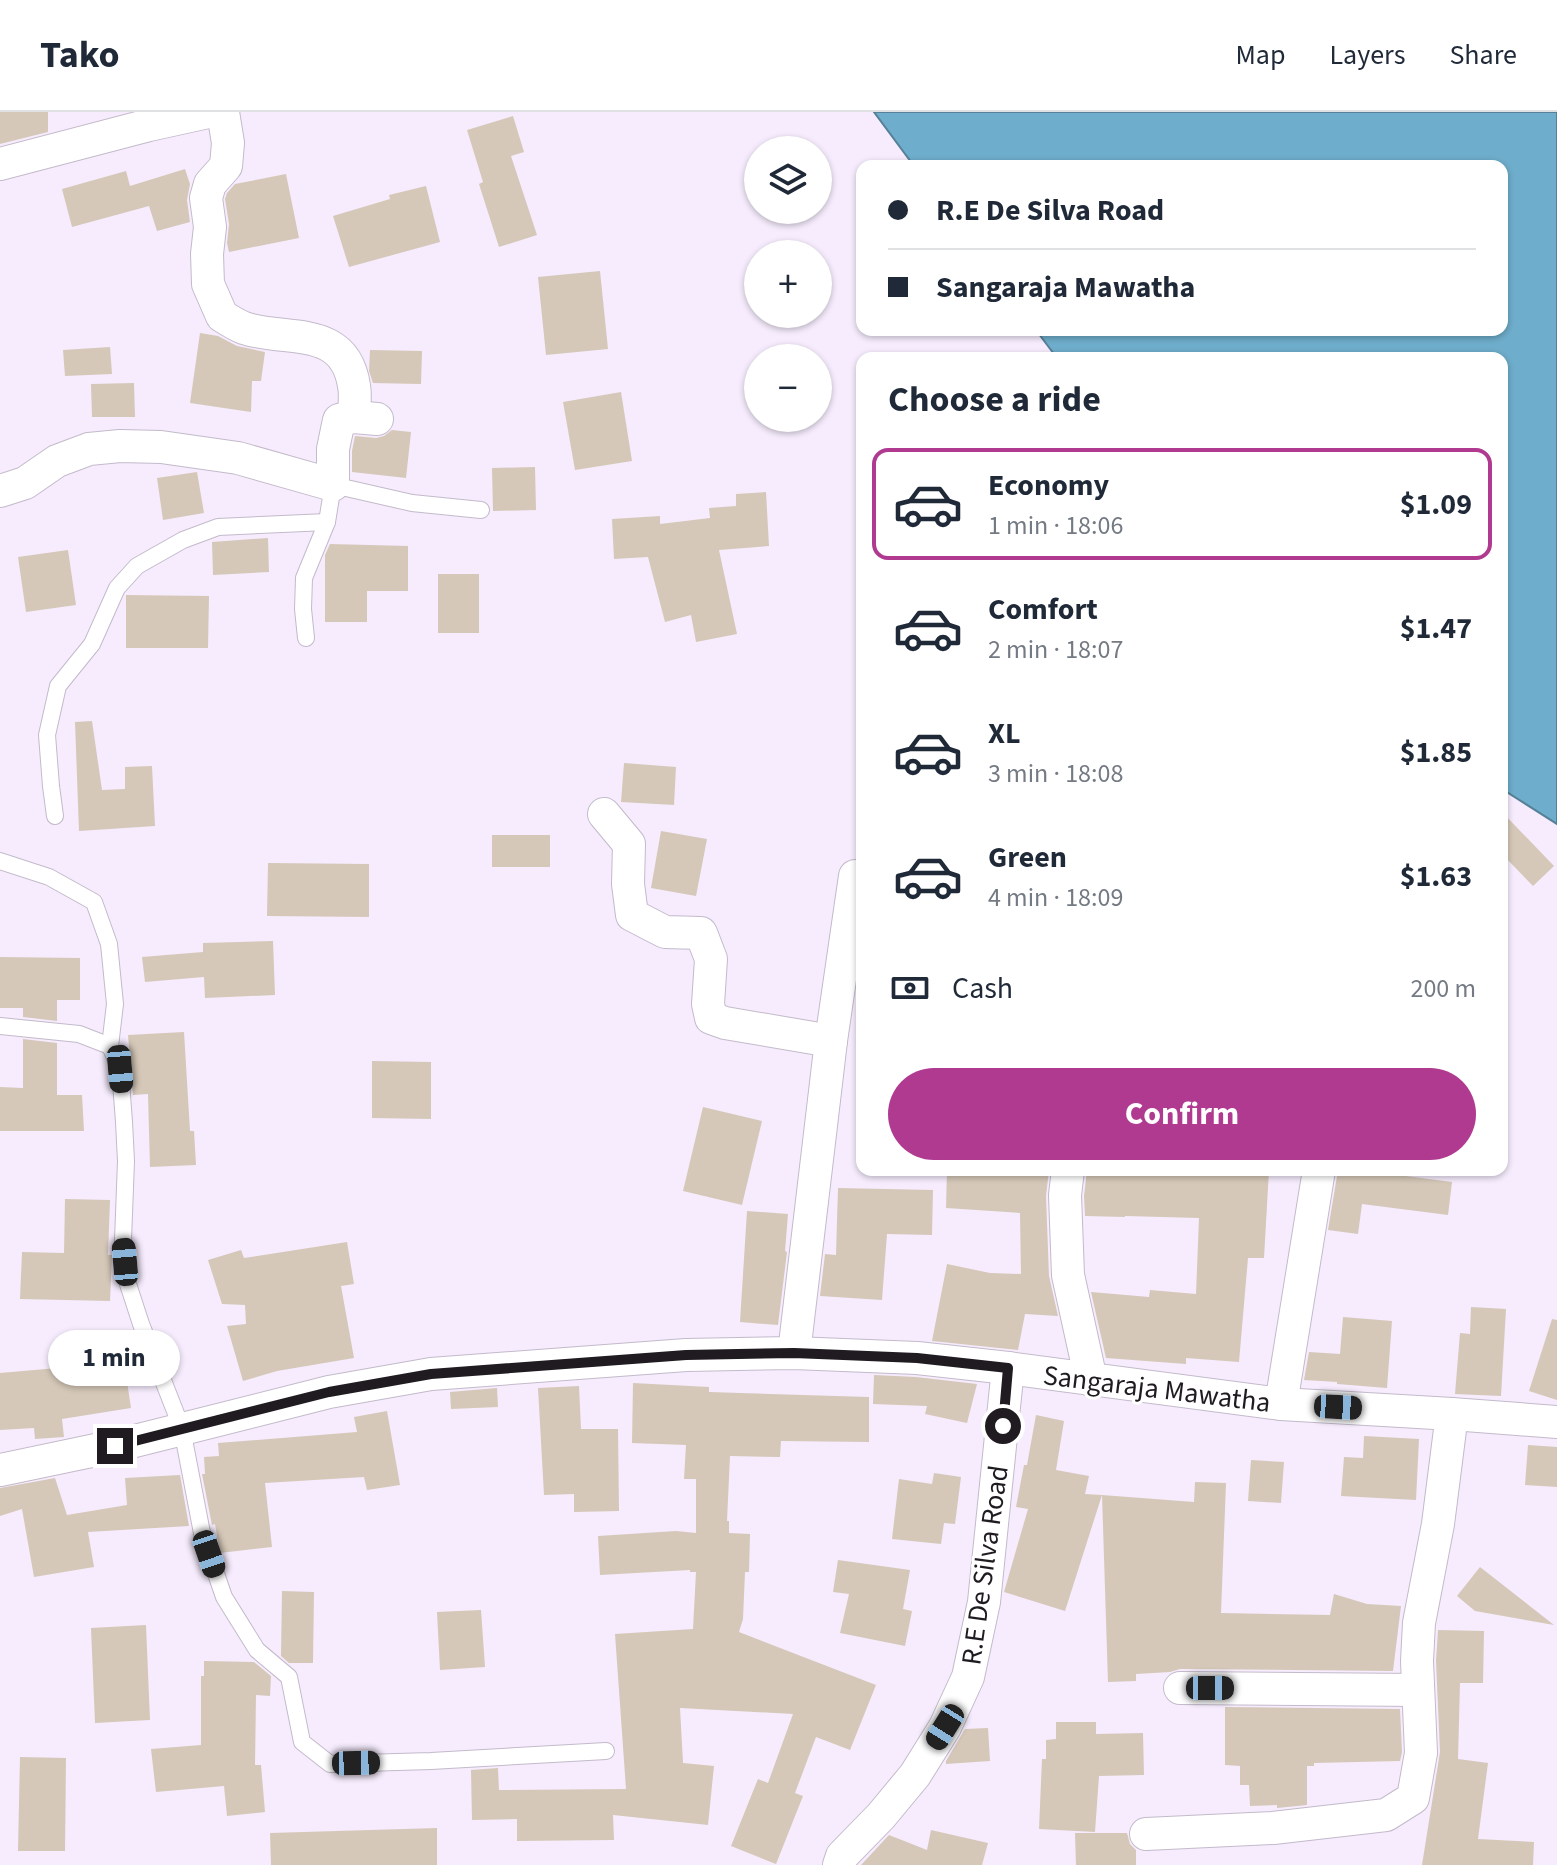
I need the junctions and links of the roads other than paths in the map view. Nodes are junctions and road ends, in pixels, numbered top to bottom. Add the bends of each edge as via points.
1 (208, 112) edge
2 (223, 112) edge
3 (0, 164) edge
4 (333, 485) junction
5 (0, 491) edge
6 (481, 510) dead end
7 (327, 522) junction
8 (306, 638) dead end
9 (604, 814) dead end
10 (55, 816) dead end
11 (0, 861) edge
12 (855, 876) dead end
13 (0, 1026) edge
14 (831, 1041) junction
15 (110, 1046) junction
16 (1067, 1176) edge
17 (1318, 1176) edge
18 (794, 1353) junction
19 (1008, 1368) junction
20 (1091, 1380) junction
21 (1281, 1404) junction
22 (1452, 1414) junction
23 (1557, 1422) edge
24 (182, 1429) junction
25 (0, 1470) edge
26 (1180, 1688) dead end
27 (1418, 1690) junction
28 (606, 1751) dead end
29 (1146, 1834) dead end
30 (839, 1865) edge

1 - 3 street
2 - 4 street via 226,166 210,184 206,198 208,284 222,316 244,328 329,345 346,360 366,418 339,420
4 - 5 street via 238,458 120,446 89,449 57,461 25,483
4 - 6 lane via 412,503
4 - 7 lane
7 - 8 lane via 304,578
7 - 10 lane via 218,527 137,566 117,588 92,644 58,686 47,735
9 - 14 street via 629,844 632,915 665,932 701,933 711,959 711,1018
11 - 15 lane via 49,877 94,902 109,944 115,1004
12 - 14 street
13 - 15 lane via 79,1034
14 - 18 street
15 - 24 lane via 120,1069 128,1284
16 - 20 street via 1068,1275
17 - 21 street
18 - 19 street, Sangaraja Mawatha
18 - 24 street, Sangaraja Mawatha via 686,1355 431,1374 329,1392
19 - 20 street, Sangaraja Mawatha
19 - 30 street, R.E De Silva Road via 984,1602 968,1677 915,1775
20 - 21 street, Sangaraja Mawatha
21 - 22 street, Sangaraja Mawatha
22 - 23 street, Sangaraja Mawatha
22 - 27 street via 1419,1623
24 - 25 street, Sangaraja Mawatha
24 - 28 lane via 202,1533 224,1597 257,1650 289,1677 302,1742 330,1764
26 - 27 street
27 - 29 street via 1421,1753 1413,1798 1386,1815 1273,1828

